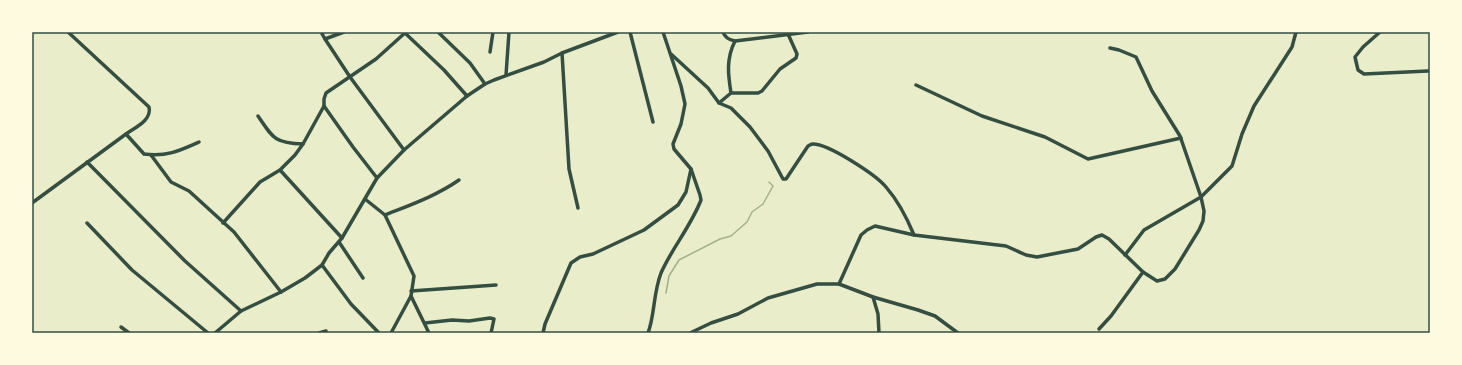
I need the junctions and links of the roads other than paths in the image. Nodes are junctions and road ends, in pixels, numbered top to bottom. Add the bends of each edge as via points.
1 (68, 32) edge
2 (322, 32) edge
3 (344, 32) edge
4 (438, 32) edge
5 (492, 32) edge
6 (509, 32) edge
7 (618, 32) edge
8 (630, 32) edge
9 (663, 32) edge
10 (723, 32) edge
11 (808, 32) edge
12 (1296, 32) edge
13 (1380, 32) edge
14 (405, 33) edge
15 (775, 34) edge
16 (788, 34) junction
17 (325, 39) junction
18 (734, 41) junction
19 (1110, 48) dead end
20 (490, 52) dead end
21 (562, 53) junction
22 (670, 54) junction
23 (1428, 71) dead end
24 (506, 75) junction
25 (350, 77) junction
26 (485, 84) junction
27 (916, 85) dead end
28 (731, 93) junction
29 (467, 96) junction
30 (719, 102) junction
31 (324, 106) junction
32 (258, 116) dead end
33 (653, 122) dead end
34 (126, 134) junction
35 (1181, 138) junction
36 (198, 142) dead end
37 (303, 144) junction
38 (404, 150) junction
39 (151, 155) junction
40 (87, 162) junction
41 (690, 169) junction
42 (280, 170) junction
43 (377, 178) junction
44 (458, 180) dead end
45 (1201, 197) junction
46 (365, 199) junction
47 (32, 203) edge
48 (578, 208) dead end
49 (385, 215) junction
50 (87, 223) dead end
51 (223, 223) junction
52 (914, 235) junction
53 (342, 238) junction
54 (339, 242) junction
55 (1125, 255) junction
56 (322, 265) junction
57 (1143, 272) junction
58 (363, 278) dead end
59 (839, 284) junction
60 (496, 285) dead end
61 (411, 291) junction
62 (281, 292) junction
63 (411, 296) junction
64 (873, 297) junction
65 (241, 311) junction
66 (425, 323) junction
67 (122, 327) dead end
68 (1099, 329) dead end
69 (220, 330) junction
70 (326, 331) dead end
71 (129, 333) edge
72 (208, 333) edge
73 (215, 333) edge
74 (223, 333) edge
75 (319, 333) edge
76 (379, 333) edge
77 (391, 333) edge
78 (429, 333) edge
79 (490, 333) edge
80 (543, 333) edge
81 (648, 333) edge
82 (690, 333) edge
83 (879, 333) edge
84 (958, 333) edge

1 - 34 street via 149,107 148,118
2 - 17 street
3 - 17 street
4 - 26 street via 470,63
5 - 20 street
6 - 24 street
7 - 21 street
8 - 33 street
9 - 22 street
10 - 18 street via 730,41
11 - 16 street
12 - 45 street via 1292,47 1254,106 1232,166
13 - 23 street via 1356,57 1358,70 1364,74
14 - 25 street via 376,59
14 - 29 street
15 - 16 street
15 - 18 street
16 - 28 street via 797,54 796,58 783,66 762,91
17 - 25 street
18 - 28 street via 727,71
19 - 35 street via 1136,57 1152,91
21 - 24 street
21 - 48 street via 569,169
22 - 30 street via 708,88
22 - 41 street via 685,104 673,144
24 - 26 street
25 - 31 street via 326,93
25 - 38 street
26 - 29 street
27 - 35 street via 982,116 1045,137 1088,159
28 - 30 street
29 - 38 street
30 - 52 street via 731,108 750,127 768,151 783,179 786,179 808,146 813,144 830,149 875,177 886,187 904,211
31 - 37 street
31 - 43 street
32 - 37 street via 273,137 280,142
34 - 39 street via 144,154
34 - 40 street
35 - 45 street
36 - 39 street via 172,154
37 - 42 street
38 - 43 street
39 - 51 street via 172,182 189,191
40 - 47 street
40 - 65 street via 185,261
41 - 80 street via 686,192 678,205 644,230 571,263
41 - 81 street via 700,200 662,272
42 - 51 street via 260,182
42 - 53 street
43 - 46 street
44 - 49 street via 428,198
45 - 55 street via 1144,230
45 - 57 street via 1204,211 1201,225 1175,269 1165,279 1157,281
46 - 49 street
46 - 53 street
49 - 61 street via 414,276
50 - 72 street via 132,270
51 - 62 street via 234,232
52 - 55 street via 1006,246 1037,257 1078,249 1102,235
52 - 59 street via 875,226 867,230 861,235
53 - 54 street
54 - 56 street
54 - 58 street
55 - 57 street
56 - 62 street
56 - 76 street via 351,304
57 - 68 street
59 - 64 street
59 - 82 street via 817,284 768,298 738,314
60 - 61 street
61 - 63 street
62 - 65 street
63 - 66 street
63 - 77 street
64 - 83 street via 878,314
64 - 84 street via 935,316
65 - 69 street
66 - 78 street
66 - 79 street via 490,318 494,319
67 - 71 street
69 - 73 street
69 - 74 street
70 - 75 street

